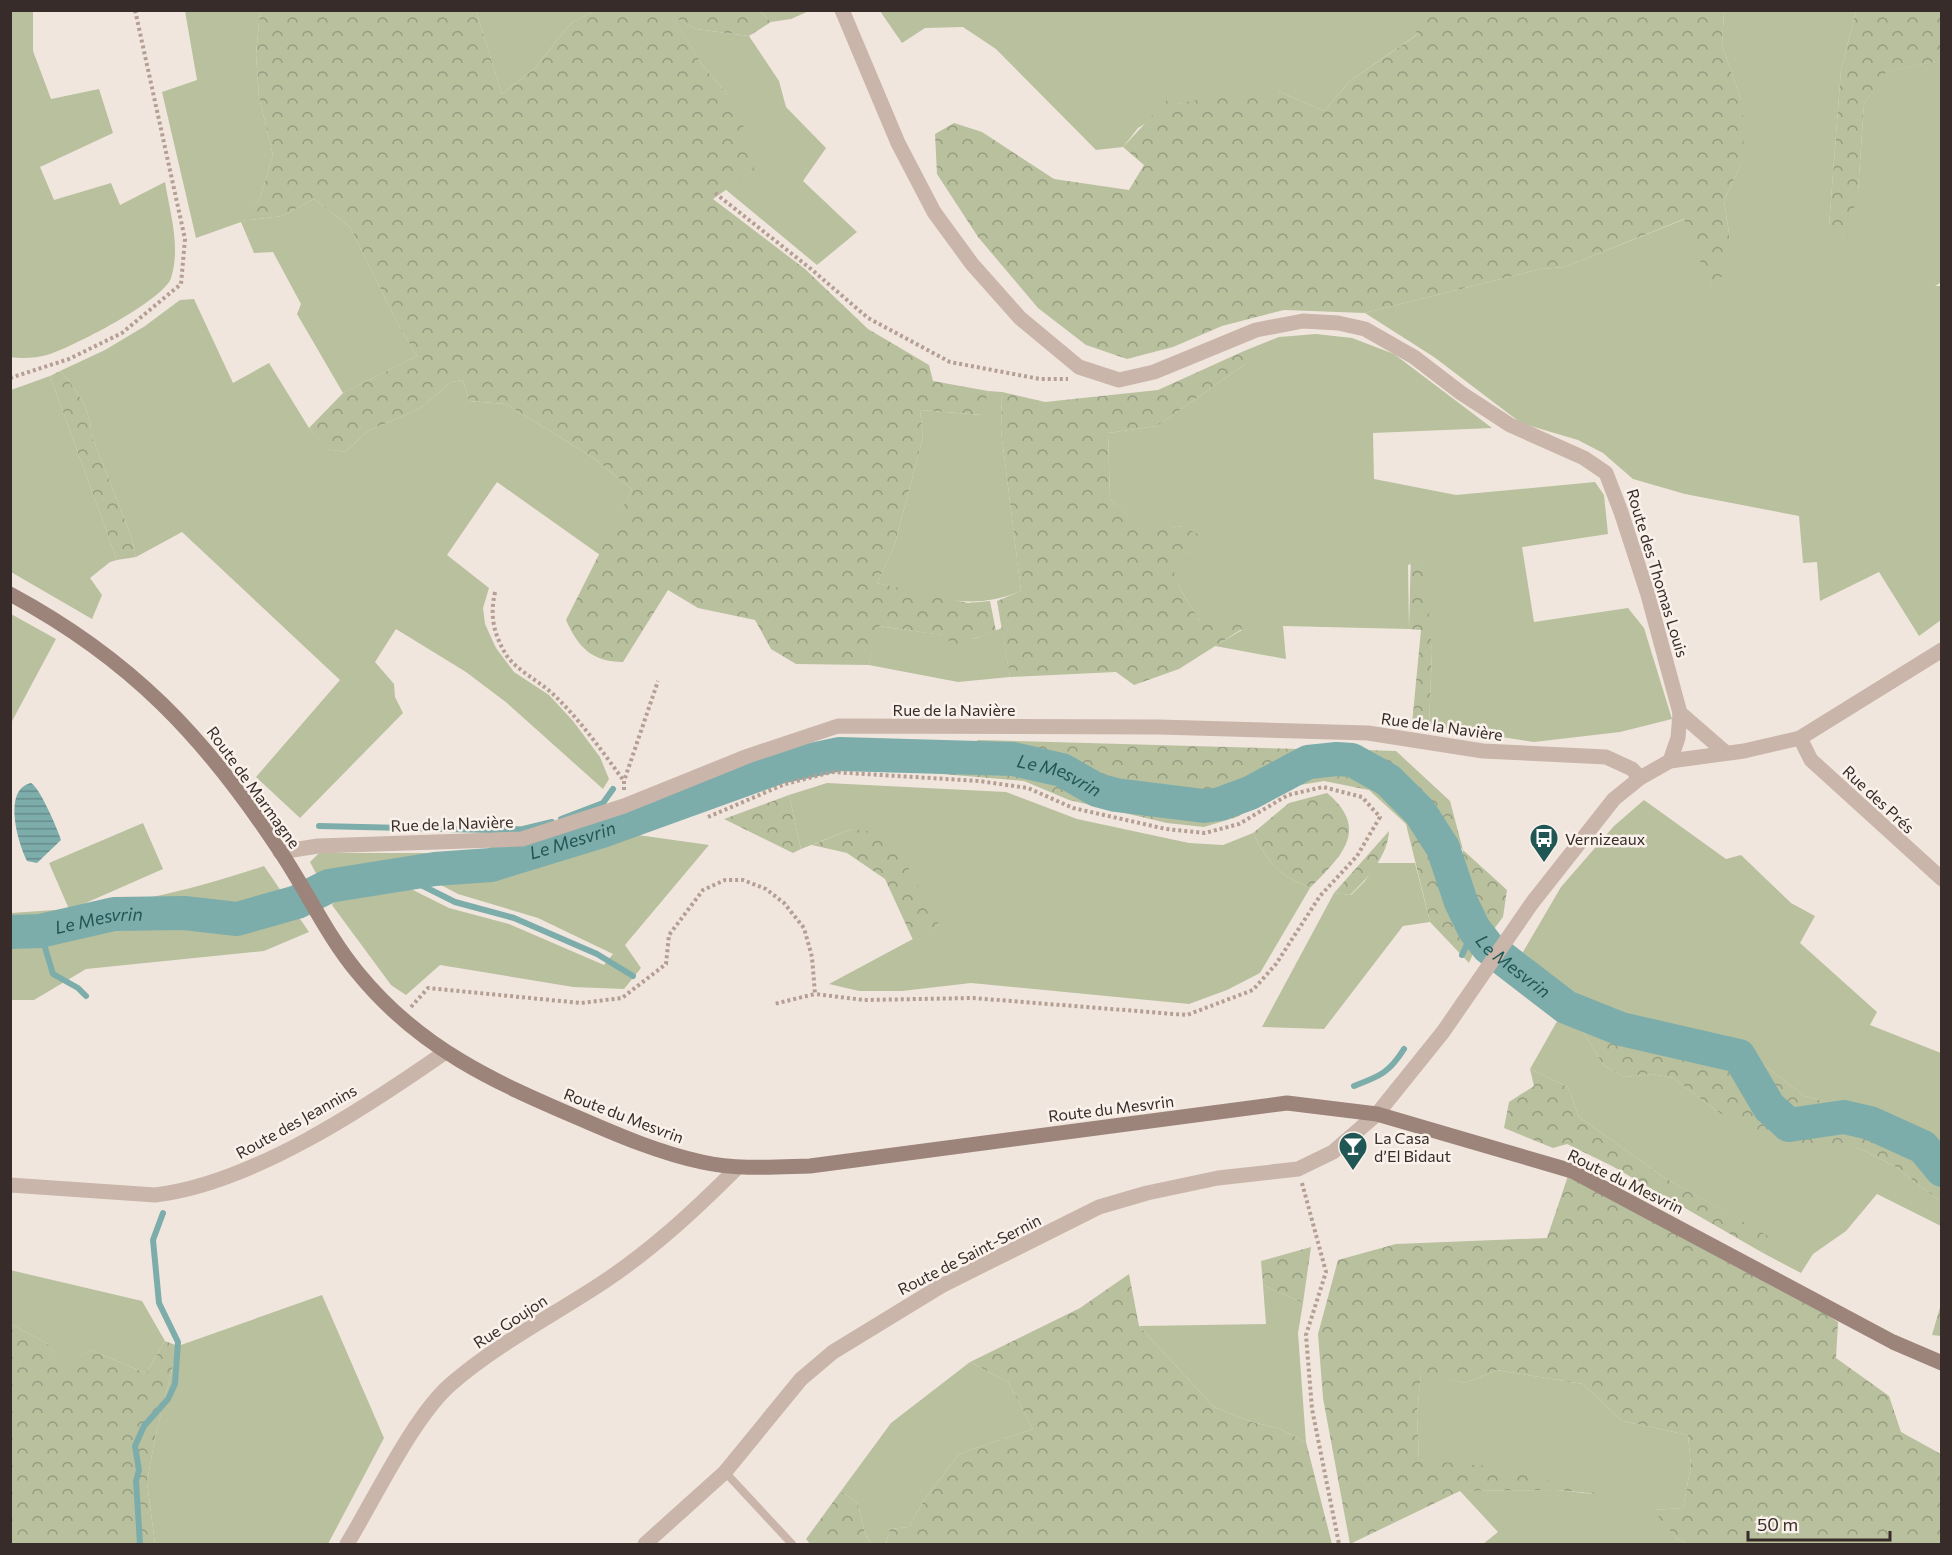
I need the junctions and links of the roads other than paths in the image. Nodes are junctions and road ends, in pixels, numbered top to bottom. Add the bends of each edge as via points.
1 (842, 10) edge
2 (10, 594) edge
3 (1941, 650) edge
4 (1680, 713) junction
5 (1800, 738) junction
6 (1726, 753) junction
7 (1671, 761) junction
8 (1640, 778) junction
9 (280, 852) junction
10 (1941, 879) edge
11 (317, 912) joint
12 (444, 1053) junction
13 (1377, 1113) junction
14 (737, 1168) junction
15 (10, 1185) edge
16 (1941, 1363) edge
17 (725, 1472) junction
18 (347, 1545) edge
19 (645, 1545) edge
20 (792, 1545) edge

1 - 4 street, Route des Thomas Louis via 898,143 934,212 972,264 1020,318 1078,367 1119,380 1154,372 1256,330 1304,321 1347,325 1365,329 1414,357 1510,425 1584,458 1605,473 1648,595
2 - 9 main road, Route de Marmagne via 83,636 152,691 201,742
3 - 5 street
4 - 6 street
4 - 7 street, Route des Thomas Louis
5 - 6 street
5 - 10 street, Rue des Prés via 1811,760
6 - 7 street
7 - 8 street
8 - 9 street, Rue de la Navière via 1632,769 1606,757 1483,751 1368,733 1159,727 838,726 748,756 624,806 522,839 318,846
8 - 13 street, Route de Saint-Sernin via 1614,799 1518,923 1443,1032
9 - 11 main road, Route de Marmagne
11 - 12 main road, Route du Mesvrin via 358,974 403,1020
12 - 14 main road, Route du Mesvrin via 532,1098 628,1139 680,1157
12 - 15 street, Route des Jeannins via 400,1084 291,1148 230,1176 176,1193
13 - 14 main road, Route du Mesvrin via 1287,1103 810,1166
13 - 16 main road, Route du Mesvrin via 1572,1171 1893,1342
13 - 17 street, Route de Saint-Sernin via 1333,1152 1298,1169 1218,1178 1147,1192 1099,1207 941,1286 825,1358 801,1379
14 - 18 street, Rue Goujon via 648,1251 450,1385 419,1423
17 - 19 street, Route de Saint-Sernin
17 - 20 lane

